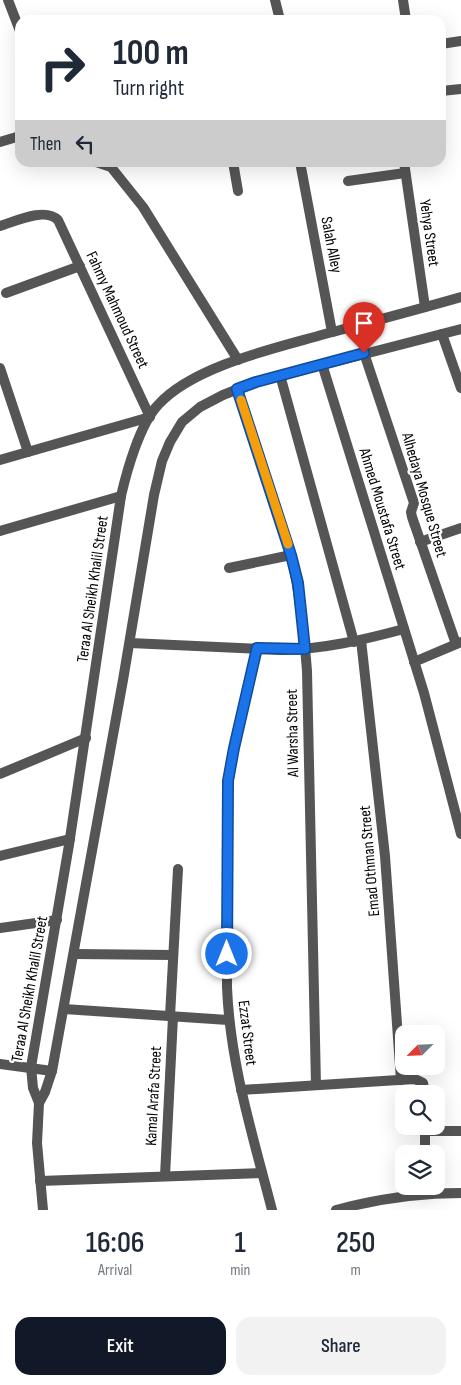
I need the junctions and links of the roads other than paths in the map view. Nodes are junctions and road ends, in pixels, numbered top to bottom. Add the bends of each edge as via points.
1 (8, 0) edge
2 (275, 0) edge
3 (403, 0) edge
4 (279, 15) edge
5 (405, 15) edge
6 (15, 18) edge
7 (461, 41) edge
8 (446, 43) edge
9 (461, 90) edge
10 (446, 91) edge
11 (15, 138) edge
12 (0, 142) edge
13 (111, 167) edge
14 (234, 167) edge
15 (301, 167) edge
16 (405, 168) edge
17 (348, 181) dead end
18 (238, 191) dead end
19 (0, 226) edge
20 (80, 266) junction
21 (6, 293) dead end
22 (461, 298) edge
23 (425, 307) junction
24 (461, 329) edge
25 (332, 332) junction
26 (442, 334) junction
27 (364, 353) junction
28 (238, 360) junction
29 (322, 364) junction
30 (0, 368) edge
31 (280, 375) junction
32 (461, 388) edge
33 (237, 389) junction
34 (150, 417) junction
35 (28, 452) junction
36 (0, 460) edge
37 (121, 496) junction
38 (461, 528) edge
39 (0, 531) edge
40 (420, 542) junction
41 (291, 555) junction
42 (229, 568) dead end
43 (404, 629) junction
44 (357, 641) junction
45 (130, 643) junction
46 (458, 643) edge
47 (257, 648) junction
48 (305, 649) junction
49 (414, 662) junction
50 (86, 738) junction
51 (0, 774) edge
52 (461, 834) edge
53 (70, 839) junction
54 (0, 856) edge
55 (178, 869) dead end
56 (57, 920) junction
57 (0, 928) edge
58 (74, 954) junction
59 (173, 955) junction
60 (64, 1009) junction
61 (171, 1016) junction
62 (228, 1020) junction
63 (0, 1064) edge
64 (31, 1067) junction
65 (52, 1071) junction
66 (401, 1080) junction
67 (316, 1085) junction
68 (424, 1085) edge
69 (241, 1090) junction
70 (39, 1103) junction
71 (445, 1130) edge
72 (461, 1131) edge
73 (262, 1173) junction
74 (165, 1176) junction
75 (40, 1181) junction
76 (445, 1192) edge
77 (461, 1193) edge
78 (407, 1195) edge
79 (43, 1210) edge
80 (272, 1210) edge
81 (336, 1210) edge

1 - 6 street
2 - 4 street
3 - 5 street
7 - 8 street
9 - 10 street
11 - 12 street
13 - 28 street via 143,207
14 - 18 street
15 - 25 street, Salah Alley
16 - 17 street
16 - 23 street, Yehya Street
19 - 20 street, Fahmy Mahmoud Street via 43,214 54,216
20 - 21 street
20 - 34 street, Fahmy Mahmoud Street
22 - 23 street, Teraa Al Sheikh Khalil Street
23 - 25 street, Teraa Al Sheikh Khalil Street
24 - 26 street, Teraa Al Sheikh Khalil Street
25 - 28 street, Teraa Al Sheikh Khalil Street
26 - 27 street, Teraa Al Sheikh Khalil Street
26 - 32 street
27 - 29 street, Teraa Al Sheikh Khalil Street
27 - 40 street, Alhedaya Mosque Street via 413,498 411,512
28 - 34 street, Teraa Al Sheikh Khalil Street via 183,385 158,404
29 - 31 street, Teraa Al Sheikh Khalil Street
29 - 43 street, Ahmed Moustafa Street
30 - 35 street
31 - 33 street, Teraa Al Sheikh Khalil Street
31 - 44 street, Emad Othman Street
33 - 41 street, Al Warsha Street
33 - 45 street, Teraa Al Sheikh Khalil Street via 200,407 182,422 170,442 154,496
34 - 35 street
34 - 37 street, Teraa Al Sheikh Khalil Street via 132,456
35 - 36 street
37 - 39 street
37 - 50 street, Teraa Al Sheikh Khalil Street
38 - 40 street
40 - 46 street, Alhedaya Mosque Street
41 - 42 street
41 - 48 street, Al Warsha Street via 298,583
43 - 44 street
43 - 49 street, Ahmed Moustafa Street
44 - 48 street
44 - 66 street, Emad Othman Street via 384,846
45 - 47 street
45 - 58 street, Teraa Al Sheikh Khalil Street
46 - 49 street
47 - 48 street
47 - 62 street, Ezzat Street via 228,781
48 - 67 street, Al Warsha Street
49 - 52 street, Ahmed Moustafa Street
50 - 51 street
50 - 53 street, Teraa Al Sheikh Khalil Street
53 - 54 street
53 - 56 street, Teraa Al Sheikh Khalil Street
55 - 59 street, Kamal Arafa Street
56 - 57 street
56 - 64 street, Teraa Al Sheikh Khalil Street
58 - 59 street
58 - 60 street, Teraa Al Sheikh Khalil Street
59 - 61 street, Kamal Arafa Street
60 - 61 street
60 - 65 street, Teraa Al Sheikh Khalil Street
61 - 62 street
61 - 74 street, Kamal Arafa Street
62 - 69 street, Ezzat Street
63 - 64 street
64 - 65 street
64 - 70 street, Teraa Al Sheikh Khalil Street via 33,1088
65 - 70 street, Teraa Al Sheikh Khalil Street
66 - 67 street
66 - 68 street via 414,1079
67 - 69 street
69 - 73 street, Ezzat Street
70 - 75 street, Teraa Al Sheikh Khalil Street via 37,1143
71 - 72 street
73 - 74 street
73 - 80 street, Ezzat Street
74 - 75 street
75 - 79 street, Teraa Al Sheikh Khalil Street
76 - 77 street
78 - 81 street

